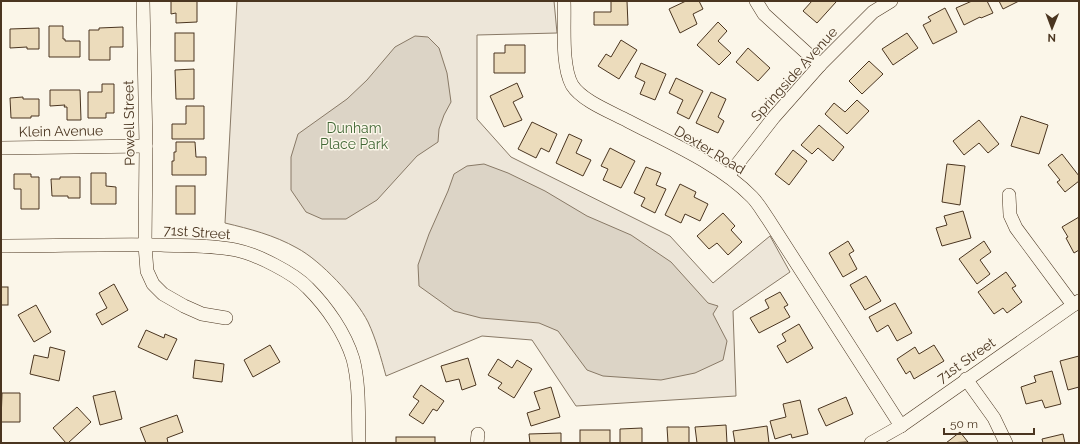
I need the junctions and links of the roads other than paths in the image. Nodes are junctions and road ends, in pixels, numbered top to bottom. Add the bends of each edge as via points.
1 (143, 1) edge
2 (564, 1) edge
3 (756, 1) edge
4 (891, 1) edge
5 (820, 65) junction
6 (146, 146) junction
7 (1, 148) edge
8 (728, 176) junction
9 (1009, 195) dead end
10 (145, 245) junction
11 (1, 246) edge
12 (1076, 303) edge
13 (226, 318) dead end
14 (966, 379) junction
15 (901, 426) junction
16 (359, 443) edge
17 (871, 443) edge
18 (1006, 443) edge

1 - 6 street, Powell Street
2 - 8 street, Dexter Road via 565,62 570,80 579,94
3 - 5 street via 764,14
4 - 5 street, Springside Avenue via 873,12
5 - 8 street, Springside Avenue via 774,117
6 - 7 street, Klein Avenue
6 - 10 street, Powell Street
8 - 15 street, Dexter Road via 753,197
9 - 12 street via 1010,215 1016,228
10 - 11 street, 71st Street
10 - 13 street, Powell Street via 147,270 153,284 163,294 202,314
10 - 16 street, 71st Street via 206,246 237,250 288,273 308,287 339,328 349,347 357,376
12 - 14 street, 71st Street
14 - 15 street, 71st Street
14 - 18 street via 994,418
15 - 17 street, 71st Street

